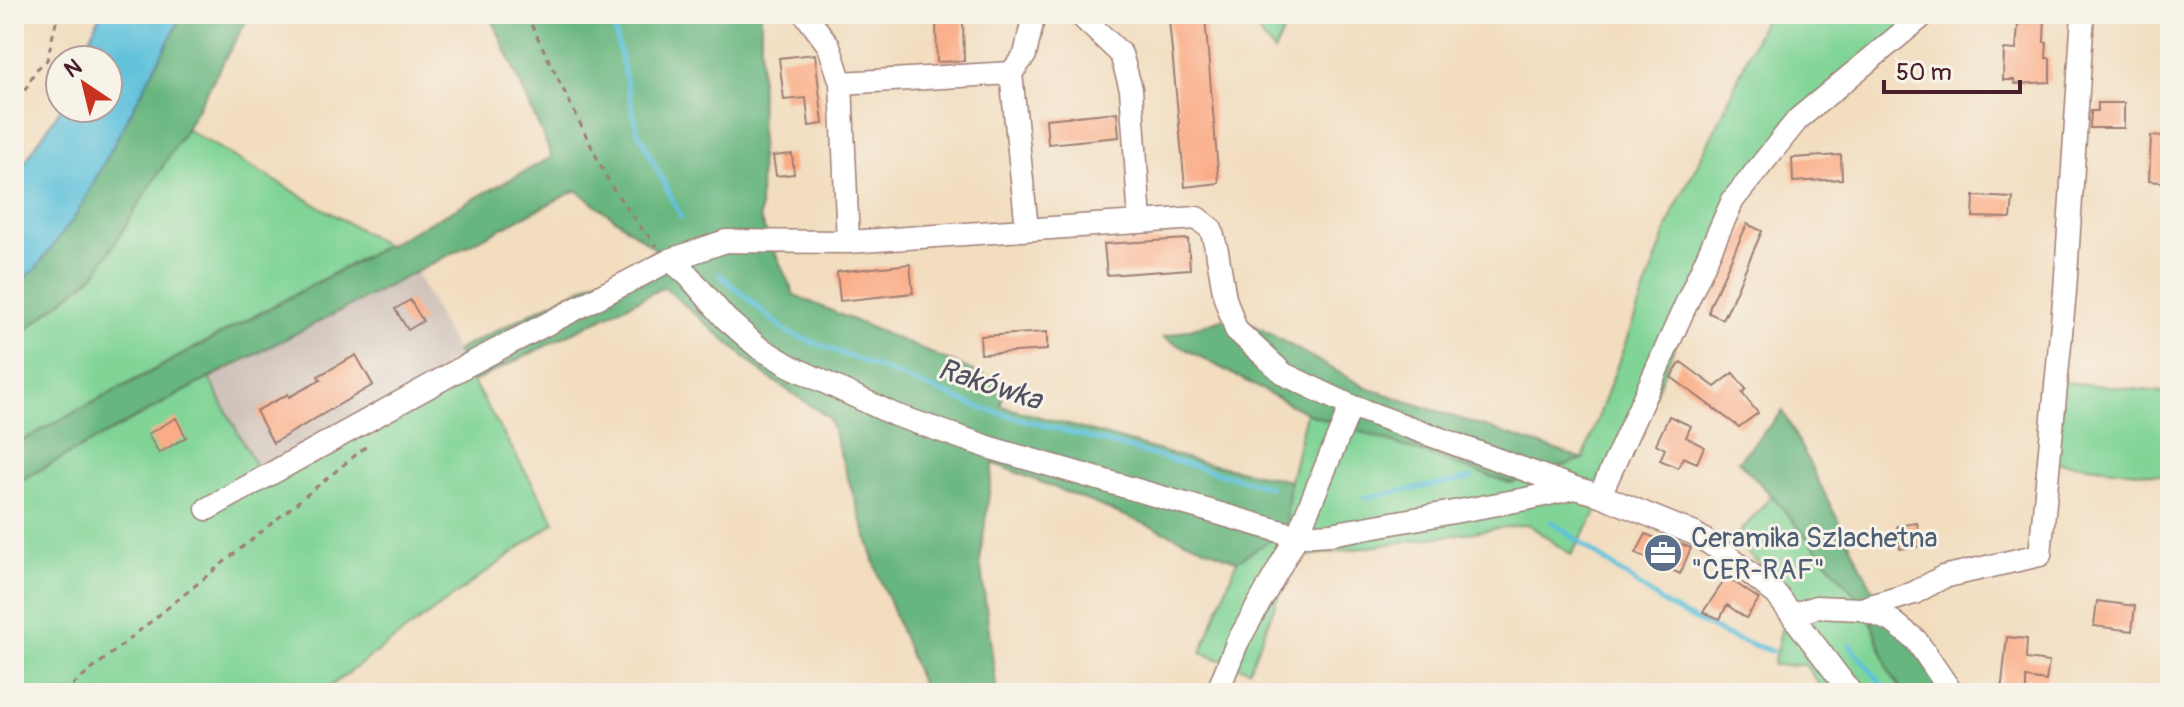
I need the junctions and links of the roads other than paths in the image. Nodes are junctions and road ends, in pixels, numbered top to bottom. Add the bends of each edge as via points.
1 (805, 14) edge
2 (1034, 14) edge
3 (1079, 14) edge
4 (1925, 14) edge
5 (2083, 14) edge
6 (1011, 73) junction
7 (841, 83) junction
8 (1140, 222) junction
9 (1027, 229) junction
10 (848, 242) junction
11 (670, 260) junction
12 (1351, 406) junction
13 (1575, 488) junction
14 (1600, 495) junction
15 (207, 509) dead end
16 (1297, 536) junction
17 (1914, 593) junction
18 (1861, 609) junction
19 (1792, 615) junction
20 (1916, 640) junction
21 (1217, 693) edge
22 (1851, 693) edge
23 (1952, 693) edge

1 - 7 street via 829,46
2 - 6 street via 1025,55
3 - 8 street via 1121,54 1131,89
4 - 14 street via 1798,119 1733,200
5 - 17 street via 2065,291 2040,555 1943,577
6 - 7 street
6 - 9 street
7 - 10 street
8 - 9 street
8 - 12 street via 1197,218 1211,229 1236,330 1284,374
9 - 10 street
10 - 11 street via 726,241
11 - 15 street
11 - 16 street via 758,347 895,415 994,449
12 - 13 street
12 - 16 street
13 - 14 street
13 - 16 street via 1346,532
14 - 19 street via 1695,534 1777,595
16 - 21 street via 1237,643
17 - 18 street
17 - 20 street via 1907,613
18 - 19 street via 1816,607
18 - 20 street via 1892,621
19 - 22 street
20 - 23 street

